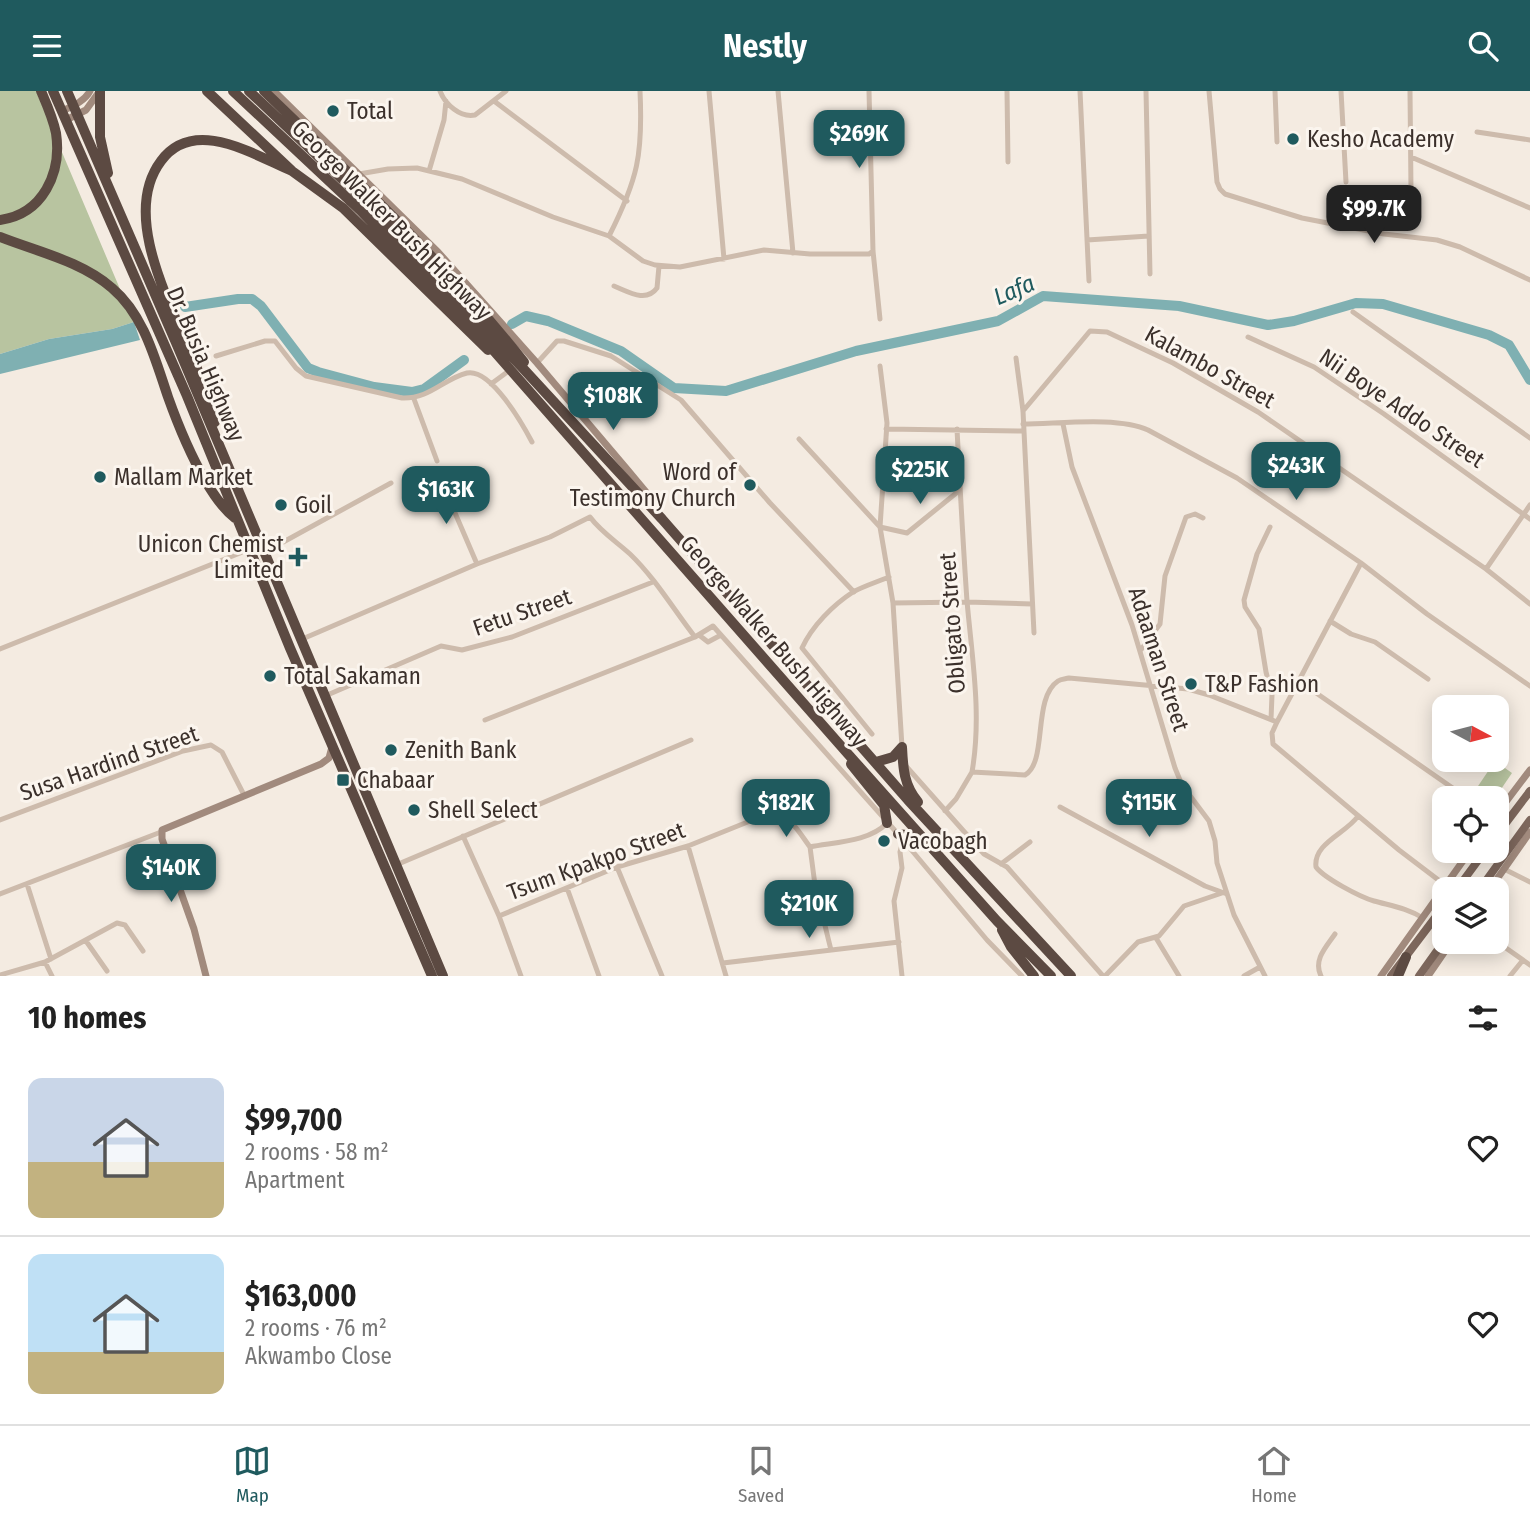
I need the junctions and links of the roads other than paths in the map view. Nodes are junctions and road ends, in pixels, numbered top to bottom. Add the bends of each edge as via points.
1 (41, 91) edge
2 (53, 91) edge
3 (67, 91) edge
4 (90, 91) edge
5 (100, 91) edge
6 (207, 91) edge
7 (233, 91) edge
8 (249, 91) edge
9 (264, 91) edge
10 (274, 91) edge
11 (440, 91) edge
12 (506, 91) edge
13 (640, 91) edge
14 (709, 91) edge
15 (778, 91) edge
16 (869, 91) edge
17 (1007, 91) edge
18 (1080, 91) edge
19 (1146, 91) edge
20 (1209, 91) edge
21 (1275, 91) edge
22 (1341, 91) edge
23 (1410, 91) edge
24 (446, 101) junction
25 (494, 101) junction
26 (76, 110) junction
27 (64, 116) junction
28 (1477, 132) dead end
29 (1530, 140) edge
30 (1277, 142) dead end
31 (1411, 157) junction
32 (1008, 162) dead end
33 (292, 171) junction
34 (429, 171) junction
35 (359, 174) junction
36 (1346, 182) dead end
37 (1411, 190) dead end
38 (112, 194) junction
39 (358, 194) junction
40 (627, 201) junction
41 (1530, 208) edge
42 (0, 220) edge
43 (609, 236) junction
44 (1149, 236) junction
45 (0, 237) edge
46 (1087, 240) junction
47 (873, 251) junction
48 (793, 253) junction
49 (723, 259) junction
50 (659, 266) junction
51 (1150, 274) dead end
52 (1530, 280) edge
53 (1089, 281) dead end
54 (614, 286) dead end
55 (1353, 312) dead end
56 (880, 320) dead end
57 (1248, 337) dead end
58 (216, 356) dead end
59 (1016, 358) dead end
60 (537, 363) junction
61 (506, 365) junction
62 (880, 366) dead end
63 (491, 384) junction
64 (414, 398) junction
65 (1023, 411) junction
66 (1063, 424) junction
67 (1023, 428) junction
68 (887, 429) junction
69 (957, 429) junction
70 (1530, 438) edge
71 (799, 439) dead end
72 (532, 442) dead end
73 (219, 447) junction
74 (437, 461) dead end
75 (440, 478) dead end
76 (391, 484) dead end
77 (960, 490) junction
78 (1530, 505) edge
79 (1524, 514) junction
80 (1203, 518) dead end
81 (236, 519) junction
82 (662, 519) junction
83 (1530, 519) edge
84 (880, 527) junction
85 (1269, 527) dead end
86 (250, 549) junction
87 (263, 553) junction
88 (1361, 563) junction
89 (477, 564) junction
90 (1486, 569) junction
91 (889, 577) junction
92 (653, 582) junction
93 (854, 592) junction
94 (967, 602) junction
95 (893, 603) junction
96 (1032, 604) junction
97 (1530, 604) edge
98 (1329, 621) junction
99 (1034, 633) dead end
100 (722, 635) junction
101 (697, 636) junction
102 (300, 640) junction
103 (0, 649) edge
104 (1140, 651) junction
105 (1428, 679) dead end
106 (1299, 681) junction
107 (1149, 685) junction
108 (1530, 686) edge
109 (325, 695) junction
110 (485, 720) dead end
111 (1274, 721) junction
112 (872, 734) dead end
113 (691, 740) dead end
114 (332, 747) junction
115 (901, 747) junction
116 (848, 754) junction
117 (876, 762) junction
118 (902, 763) junction
119 (1530, 770) edge
120 (972, 772) junction
121 (1450, 786) edge
122 (1530, 791) edge
123 (244, 795) junction
124 (1509, 797) edge
125 (1060, 807) dead end
126 (945, 811) junction
127 (1358, 816) junction
128 (1509, 819) edge
129 (0, 820) edge
130 (1530, 820) edge
131 (887, 823) junction
132 (161, 832) junction
133 (1530, 832) edge
134 (463, 836) junction
135 (900, 837) junction
136 (922, 837) junction
137 (1030, 842) dead end
138 (1509, 842) edge
139 (1513, 843) junction
140 (688, 846) junction
141 (810, 847) junction
142 (1001, 864) junction
143 (396, 865) junction
144 (617, 867) junction
145 (1504, 869) junction
146 (976, 874) junction
147 (1435, 877) edge
148 (1489, 877) edge
149 (1498, 877) edge
150 (1530, 882) edge
151 (27, 884) junction
152 (567, 888) junction
153 (1225, 893) junction
154 (0, 894) edge
155 (1432, 904) edge
156 (499, 916) junction
157 (1423, 918) junction
158 (1432, 918) edge
159 (997, 921) junction
160 (1418, 933) junction
161 (1335, 934) dead end
162 (1156, 938) junction
163 (86, 941) junction
164 (899, 942) junction
165 (831, 950) junction
166 (1509, 950) edge
167 (144, 951) dead end
168 (1435, 954) edge
169 (1443, 954) edge
170 (1406, 957) junction
171 (48, 960) junction
172 (1523, 960) junction
173 (723, 963) junction
174 (1530, 965) edge
175 (1260, 967) junction
176 (107, 971) dead end
177 (0, 975) edge
178 (52, 976) edge
179 (206, 976) edge
180 (432, 976) edge
181 (443, 976) edge
182 (522, 976) edge
183 (598, 976) edge
184 (662, 976) edge
185 (726, 976) edge
186 (902, 976) edge
187 (1023, 976) edge
188 (1034, 976) edge
189 (1051, 976) edge
190 (1072, 976) edge
191 (1104, 976) edge
192 (1180, 976) edge
193 (1244, 976) edge
194 (1265, 976) edge
195 (1321, 976) edge
196 (1381, 976) edge
197 (1391, 976) edge
198 (1398, 976) edge
199 (1419, 976) edge
200 (1428, 976) edge
201 (1510, 976) edge

1 - 42 highway via 56,133 54,173 48,188 29,209
2 - 27 highway, Dr. Busia Highway
3 - 26 highway, Dr. Busia Highway
4 - 26 street
5 - 26 street via 92,103
5 - 38 highway via 100,137
6 - 33 highway
7 - 39 highway, George Walker Bush Highway
8 - 39 highway, George Walker Bush Highway
9 - 39 highway
10 - 35 street, George Walker Bush Highway
11 - 24 street
12 - 25 street
13 - 40 street via 640,149
14 - 49 street
15 - 48 street
16 - 47 street
17 - 32 street
18 - 46 street
19 - 44 street
20 - 52 street via 1217,182 1224,194 1302,219 1437,240
21 - 30 street
22 - 36 street
23 - 31 street
24 - 25 street via 469,117
24 - 34 street
25 - 40 street
26 - 27 street
26 - 38 highway, Dr. Busia Highway
27 - 81 highway, Dr. Busia Highway
28 - 29 street
31 - 37 street
31 - 41 street
33 - 61 highway via 343,208
33 - 73 highway via 229,142 206,139 181,144 164,156 150,175 144,202 147,234 160,280 207,397
34 - 35 street via 402,168
34 - 43 street via 462,179
35 - 60 street, George Walker Bush Highway via 438,252
38 - 73 highway, Dr. Busia Highway
39 - 61 highway, George Walker Bush Highway
39 - 82 highway, George Walker Bush Highway
40 - 43 street
43 - 50 street via 643,261
44 - 46 street
44 - 51 street
45 - 81 highway via 83,269 125,300 143,327 197,467
46 - 53 street
47 - 48 street
47 - 56 street
48 - 49 street via 764,250
49 - 50 street
50 - 54 street via 657,288 649,296
55 - 70 street
57 - 79 street, Nii Boye Addo Street via 1314,367
58 - 64 street via 275,341 306,376
59 - 65 street
60 - 82 street, George Walker Bush Highway via 645,490
60 - 93 street via 557,341 564,341 611,356 673,393
61 - 63 street
61 - 116 highway, George Walker Bush Highway
62 - 68 street
63 - 64 street via 470,373
63 - 72 street via 511,406
64 - 74 street
65 - 67 street
65 - 90 street, Kalambo Street via 1090,331 1107,332 1173,363 1258,412
66 - 67 street
66 - 88 street via 1126,423 1148,430 1237,478
66 - 104 street, Adaaman Street via 1072,467
67 - 69 street
67 - 96 street
68 - 69 street
68 - 84 street
69 - 77 street, Obligato Street
71 - 84 street
73 - 87 highway, Dr. Busia Highway
75 - 89 street
76 - 87 street
77 - 84 street via 907,533
77 - 94 street, Obligato Street
78 - 79 street
79 - 83 street, Nii Boye Addo Street
79 - 90 street
80 - 104 street via 1195,514 1186,517 1165,576 1160,624
81 - 86 highway, Dr. Busia Highway
82 - 117 highway, George Walker Bush Highway
84 - 91 street
85 - 111 street via 1244,600 1259,629
86 - 103 street
86 - 114 highway, Dr. Busia Highway
87 - 102 highway, Dr. Busia Highway
88 - 98 street
88 - 108 street
89 - 92 street via 590,517
89 - 102 street
90 - 97 street, Kalambo Street
91 - 93 street
91 - 95 street
92 - 101 street
92 - 109 street, Fetu Street via 512,637 466,650 441,646
93 - 112 street via 821,620 802,648
94 - 95 street
94 - 96 street
94 - 120 street, Obligato Street via 975,676
95 - 115 street
96 - 99 street
98 - 105 street via 1375,642
98 - 106 street
100 - 101 street via 708,642
100 - 101 street via 713,626
100 - 131 street
101 - 110 street
102 - 109 highway, Dr. Busia Highway
104 - 107 street, Adaaman Street
106 - 111 street
106 - 121 street
107 - 111 street via 1209,695
107 - 120 street via 1058,681 1048,694 1030,773
107 - 153 street, Adaaman Street via 1182,785 1213,829
109 - 143 highway, Dr. Busia Highway
111 - 127 street via 1273,744
113 - 134 street
114 - 123 street via 321,764
114 - 180 highway, Dr. Busia Highway
115 - 117 highway via 893,757
115 - 118 highway
116 - 131 highway via 855,771 884,805
116 - 136 highway, George Walker Bush Highway
117 - 146 highway, George Walker Bush Highway
118 - 126 street
118 - 146 highway via 913,796 966,856
119 - 124 street
120 - 126 street
122 - 128 main road
123 - 129 street, Susa Hardind Street via 222,752 211,744
123 - 132 street
125 - 153 street
126 - 142 street via 984,854
127 - 147 street
127 - 157 street via 1317,855 1316,867 1369,899 1403,907
130 - 139 main road
131 - 135 street
131 - 141 street via 869,836
132 - 151 street
132 - 179 street
133 - 145 street
134 - 143 street
134 - 156 street
135 - 136 highway
135 - 164 street via 902,868 894,901
135 - 187 street
136 - 159 highway, George Walker Bush Highway
137 - 142 street
138 - 139 main road
139 - 148 main road
140 - 141 street, Tsum Kpakpo Street via 779,812
140 - 144 street, Tsum Kpakpo Street
140 - 173 street
141 - 165 street
142 - 191 street
143 - 181 highway, Dr. Busia Highway
144 - 152 street, Tsum Kpakpo Street
144 - 184 street
145 - 149 street
145 - 150 street
146 - 190 highway, George Walker Bush Highway
151 - 154 street
151 - 171 street
152 - 156 street, Tsum Kpakpo Street
152 - 183 street
153 - 162 street via 1184,906
153 - 175 street, Adaaman Street
155 - 157 street
156 - 182 street
157 - 160 street
158 - 160 main road
159 - 188 highway
159 - 189 highway, George Walker Bush Highway
160 - 170 main road
160 - 196 street
161 - 195 street via 1319,958
162 - 191 street via 1138,942
162 - 192 street
163 - 167 street via 121,923
163 - 171 street
163 - 176 street
164 - 165 street
164 - 186 street
165 - 173 street
166 - 172 street
168 - 199 main road
169 - 200 street
170 - 197 main road
170 - 198 highway
171 - 177 street
171 - 178 street
172 - 174 street
172 - 201 street
173 - 185 street
175 - 193 street
175 - 194 street, Adaaman Street

